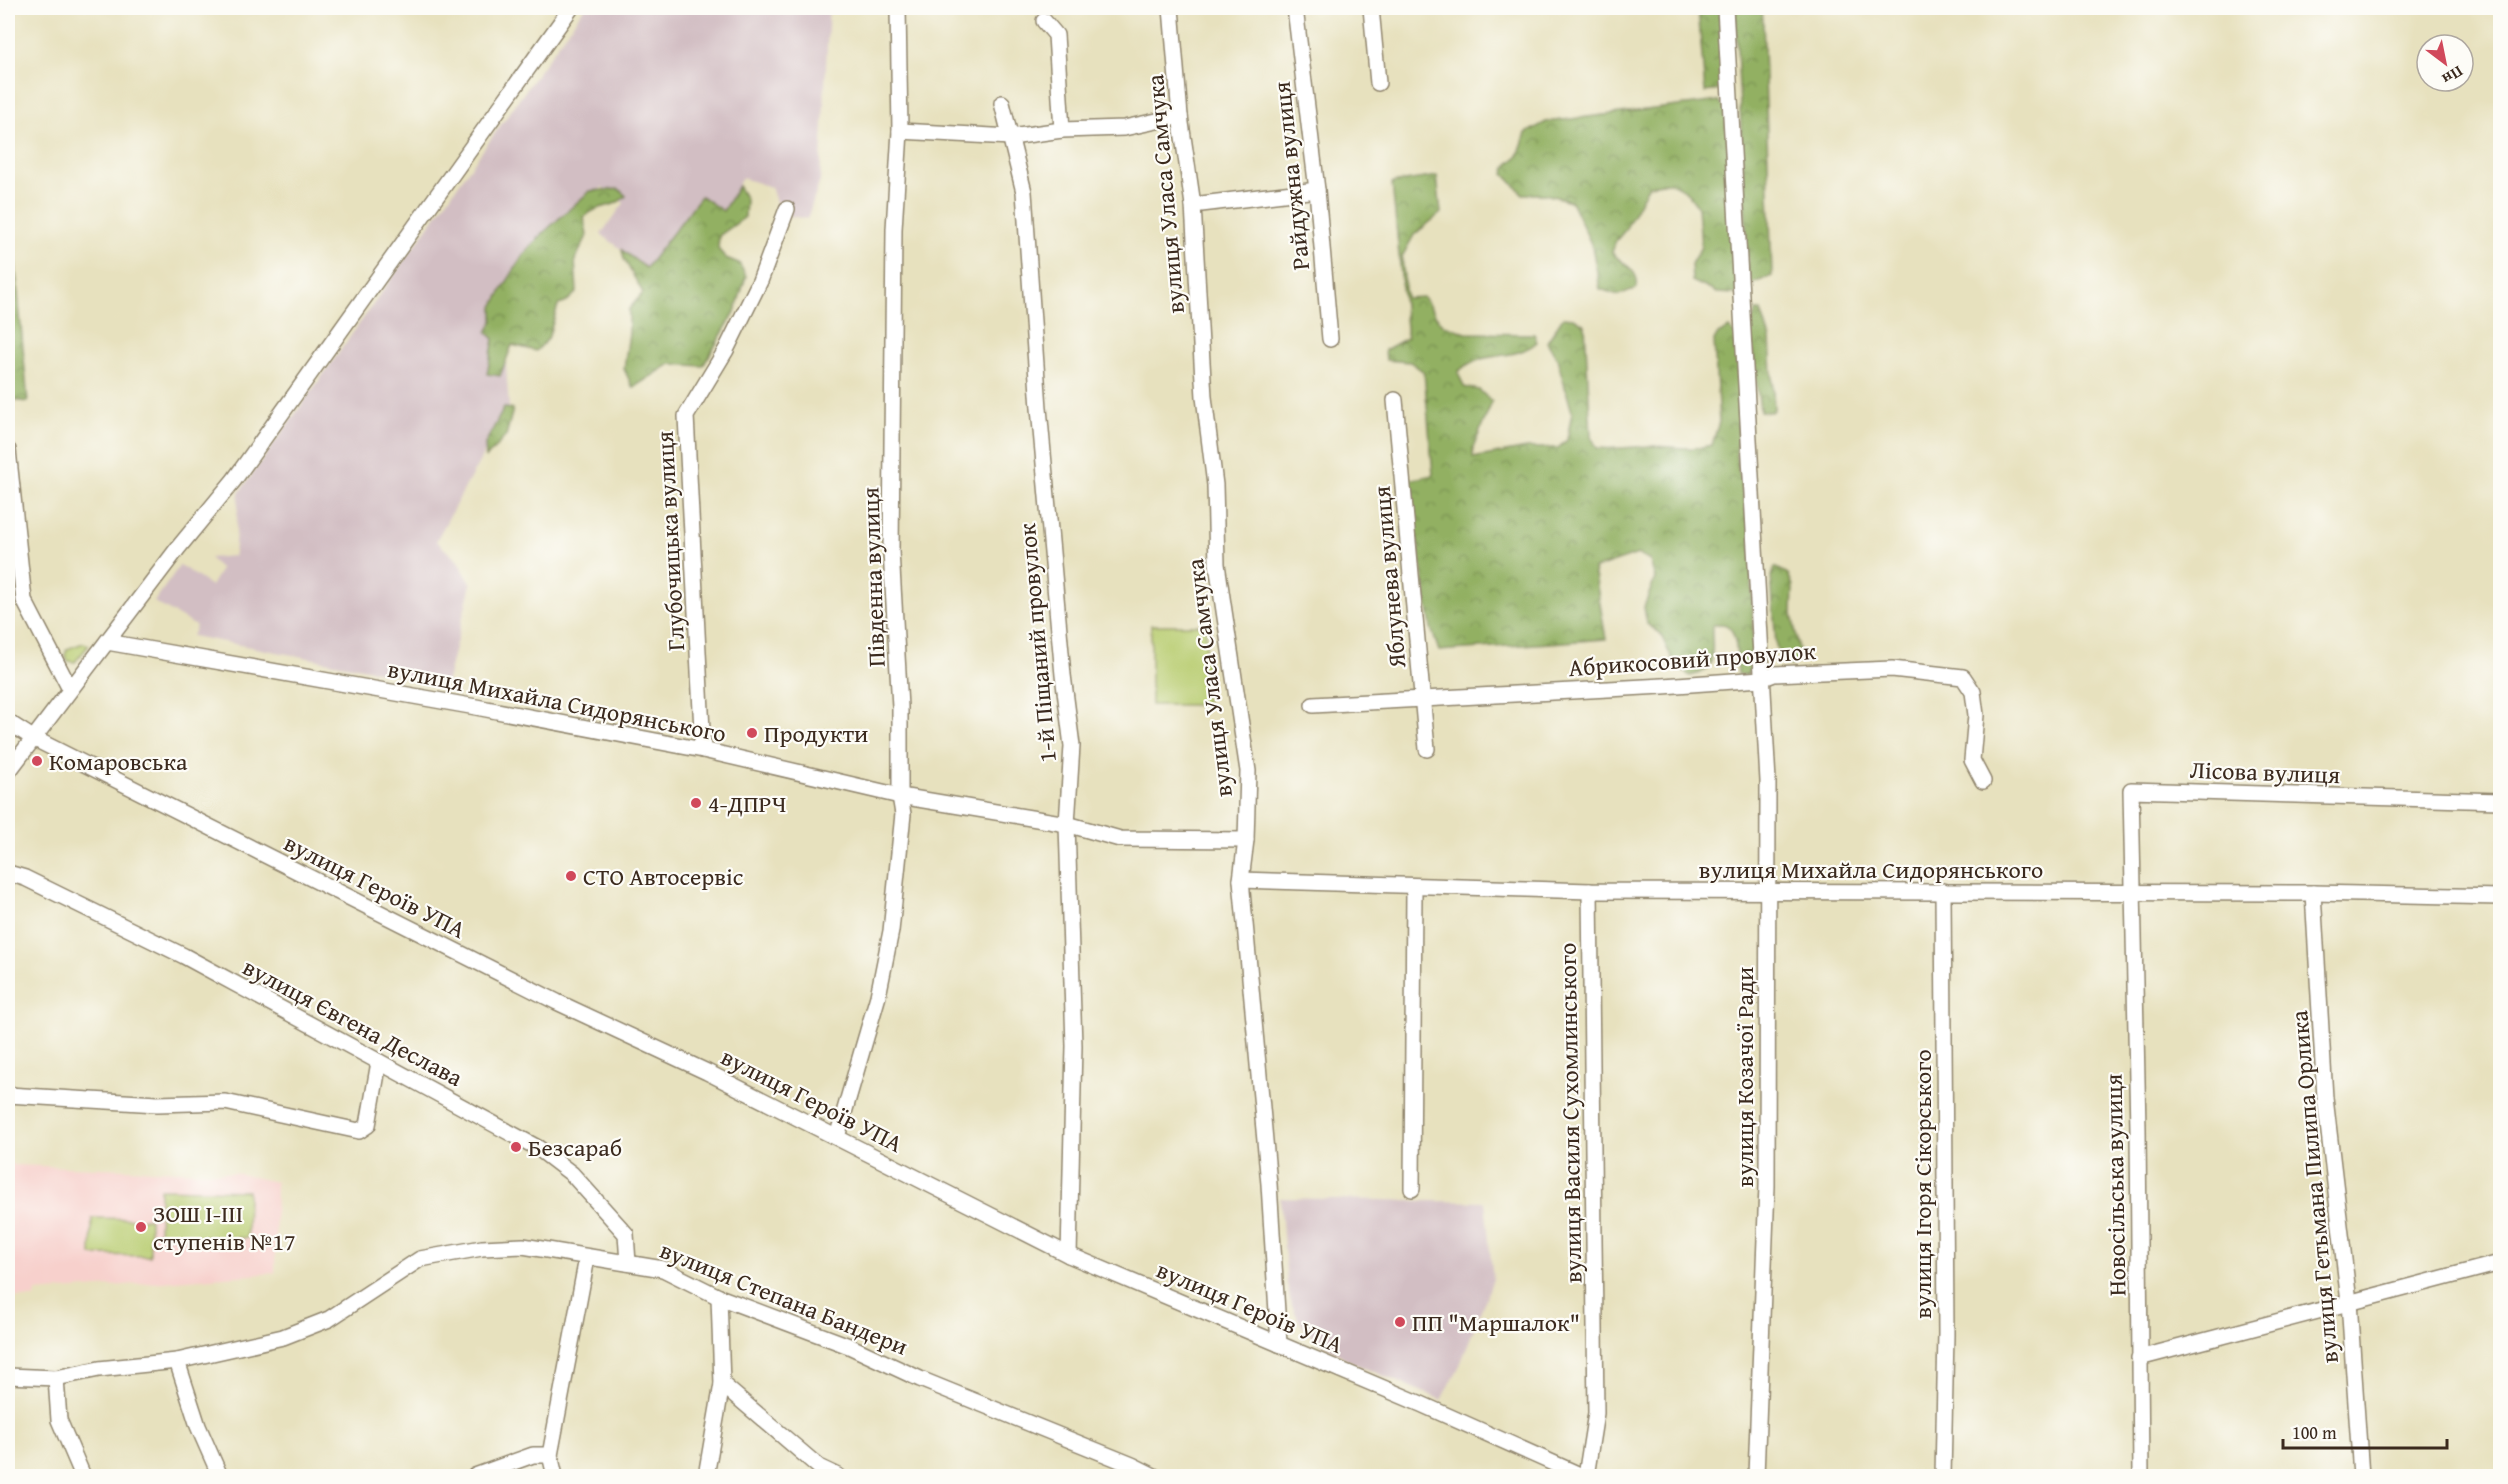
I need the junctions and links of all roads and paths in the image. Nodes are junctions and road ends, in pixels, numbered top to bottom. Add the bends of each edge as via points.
1 (571, 8) edge
2 (898, 8) edge
3 (1171, 8) edge
4 (1295, 8) edge
5 (1371, 8) edge
6 (1725, 8) edge
7 (1044, 21) dead end
8 (1378, 82) dead end
9 (1002, 103) dead end
10 (1180, 116) junction
11 (900, 130) junction
12 (1062, 130) junction
13 (1011, 137) junction
14 (1317, 190) junction
15 (1193, 205) junction
16 (787, 209) dead end
17 (1330, 339) dead end
18 (1395, 400) dead end
19 (8, 450) edge
20 (106, 642) junction
21 (1761, 679) junction
22 (70, 688) junction
23 (1422, 698) junction
24 (1313, 705) dead end
25 (8, 722) edge
26 (33, 738) junction
27 (703, 750) junction
28 (1426, 750) dead end
29 (8, 772) edge
30 (1983, 781) dead end
31 (900, 796) junction
32 (2500, 801) edge
33 (1067, 824) junction
34 (1246, 840) junction
35 (8, 873) edge
36 (1241, 880) junction
37 (1414, 887) junction
38 (1590, 891) junction
39 (1943, 891) junction
40 (1768, 892) junction
41 (2132, 892) junction
42 (2313, 893) junction
43 (2500, 897) edge
44 (380, 1062) junction
45 (8, 1095) edge
46 (837, 1137) junction
47 (1412, 1189) dead end
48 (1069, 1255) junction
49 (587, 1258) junction
50 (628, 1263) junction
51 (2500, 1263) edge
52 (718, 1297) junction
53 (2349, 1302) junction
54 (1279, 1344) junction
55 (2139, 1358) junction
56 (177, 1361) junction
57 (8, 1376) edge
58 (56, 1378) junction
59 (722, 1384) junction
60 (550, 1455) junction
61 (83, 1476) edge
62 (220, 1476) edge
63 (475, 1476) edge
64 (555, 1476) edge
65 (706, 1476) edge
66 (838, 1476) edge
67 (1154, 1476) edge
68 (1584, 1476) edge
69 (1756, 1476) edge
70 (1943, 1476) edge
71 (2140, 1476) edge
72 (2361, 1476) edge

1 - 20 street via 234,480
2 - 11 street, Південна вулиця
3 - 10 street, вулиця Уласа Самчука
4 - 14 street, Райдужна вулиця
5 - 8 street
6 - 21 street, вулиця Козачої Ради
7 - 12 street via 1056,35
9 - 13 street, 1-й Піщаний провулок
10 - 12 street via 1124,128
10 - 15 street, вулиця Уласа Самчука
11 - 13 street
11 - 31 street, Південна вулиця via 894,229 891,551 900,708
12 - 13 street
13 - 33 street, 1-й Піщаний провулок via 1024,192 1039,408 1072,746
14 - 15 street
14 - 17 street, Райдужна вулиця
15 - 34 street, вулиця Уласа Самчука via 1204,397 1215,485 1216,564 1248,771
16 - 27 street, Глубочицька вулиця via 760,281 726,350 686,416
18 - 23 street, Яблунева вулиця
19 - 22 street via 24,600
20 - 22 street
20 - 27 street, вулиця Михайла Сидорянського
21 - 23 street, Абрикосовий провулок
21 - 30 street, Абрикосовий провулок via 1774,674 1892,669 1963,677 1973,692 1976,715 1972,760
21 - 40 street, вулиця Козачої Ради via 1768,781
22 - 26 street
23 - 24 street, Абрикосовий провулок
23 - 28 street, Яблунева вулиця
25 - 26 street
26 - 29 street
26 - 46 street, вулиця Героїв УПА via 443,945
27 - 31 street, вулиця Михайла Сидорянського
31 - 33 street, вулиця Михайла Сидорянського
31 - 46 street, Південна вулиця via 903,814 891,932 878,996
32 - 41 street, Лісова вулиця via 2131,790
33 - 34 street, вулиця Михайла Сидорянського via 1120,839
33 - 48 street, 1-й Піщаний провулок via 1074,1046
34 - 36 street, вулиця Уласа Самчука
35 - 44 street, вулиця Євгена Деслава via 184,956
36 - 37 street, вулиця Михайла Сидорянського
36 - 54 street, вулиця Уласа Самчука via 1280,1318
37 - 38 street, вулиця Михайла Сидорянського
37 - 47 street
38 - 40 street, вулиця Михайла Сидорянського
38 - 68 street, вулиця Василя Сухомлинського via 1596,1413
39 - 40 street, вулиця Михайла Сидорянського
39 - 41 street, вулиця Михайла Сидорянського
39 - 70 street, вулиця Ігоря Сікорського
40 - 69 street, вулиця Козачої Ради via 1767,1186
41 - 42 street, вулиця Михайла Сидорянського
41 - 55 street, Новосільська вулиця
42 - 43 street, вулиця Михайла Сидорянського
42 - 53 street, вулиця Гетьмана Пилипа Орлика via 2325,1098
44 - 45 street via 368,1125 359,1131 225,1102 114,1102
44 - 50 street, вулиця Євгена Деслава via 538,1148 572,1173 626,1234
46 - 48 street, вулиця Героїв УПА
48 - 54 street, вулиця Героїв УПА
49 - 50 street, вулиця Степана Бандери
49 - 56 street, вулиця Степана Бандери via 523,1246 482,1248 420,1259 329,1319 283,1336
49 - 60 street
50 - 52 street, вулиця Степана Бандери via 663,1269
51 - 53 street
52 - 59 street
52 - 67 street, вулиця Степана Бандери via 849,1346
53 - 55 street
53 - 72 street, вулиця Гетьмана Пилипа Орлика
54 - 68 street, вулиця Героїв УПА
55 - 71 street, Новосільська вулиця
56 - 58 street, вулиця Степана Бандери
56 - 62 street via 198,1426
57 - 58 street, вулиця Степана Бандери
58 - 61 street via 59,1420
59 - 65 street
59 - 66 street via 819,1467
60 - 63 street via 533,1455
60 - 64 street

